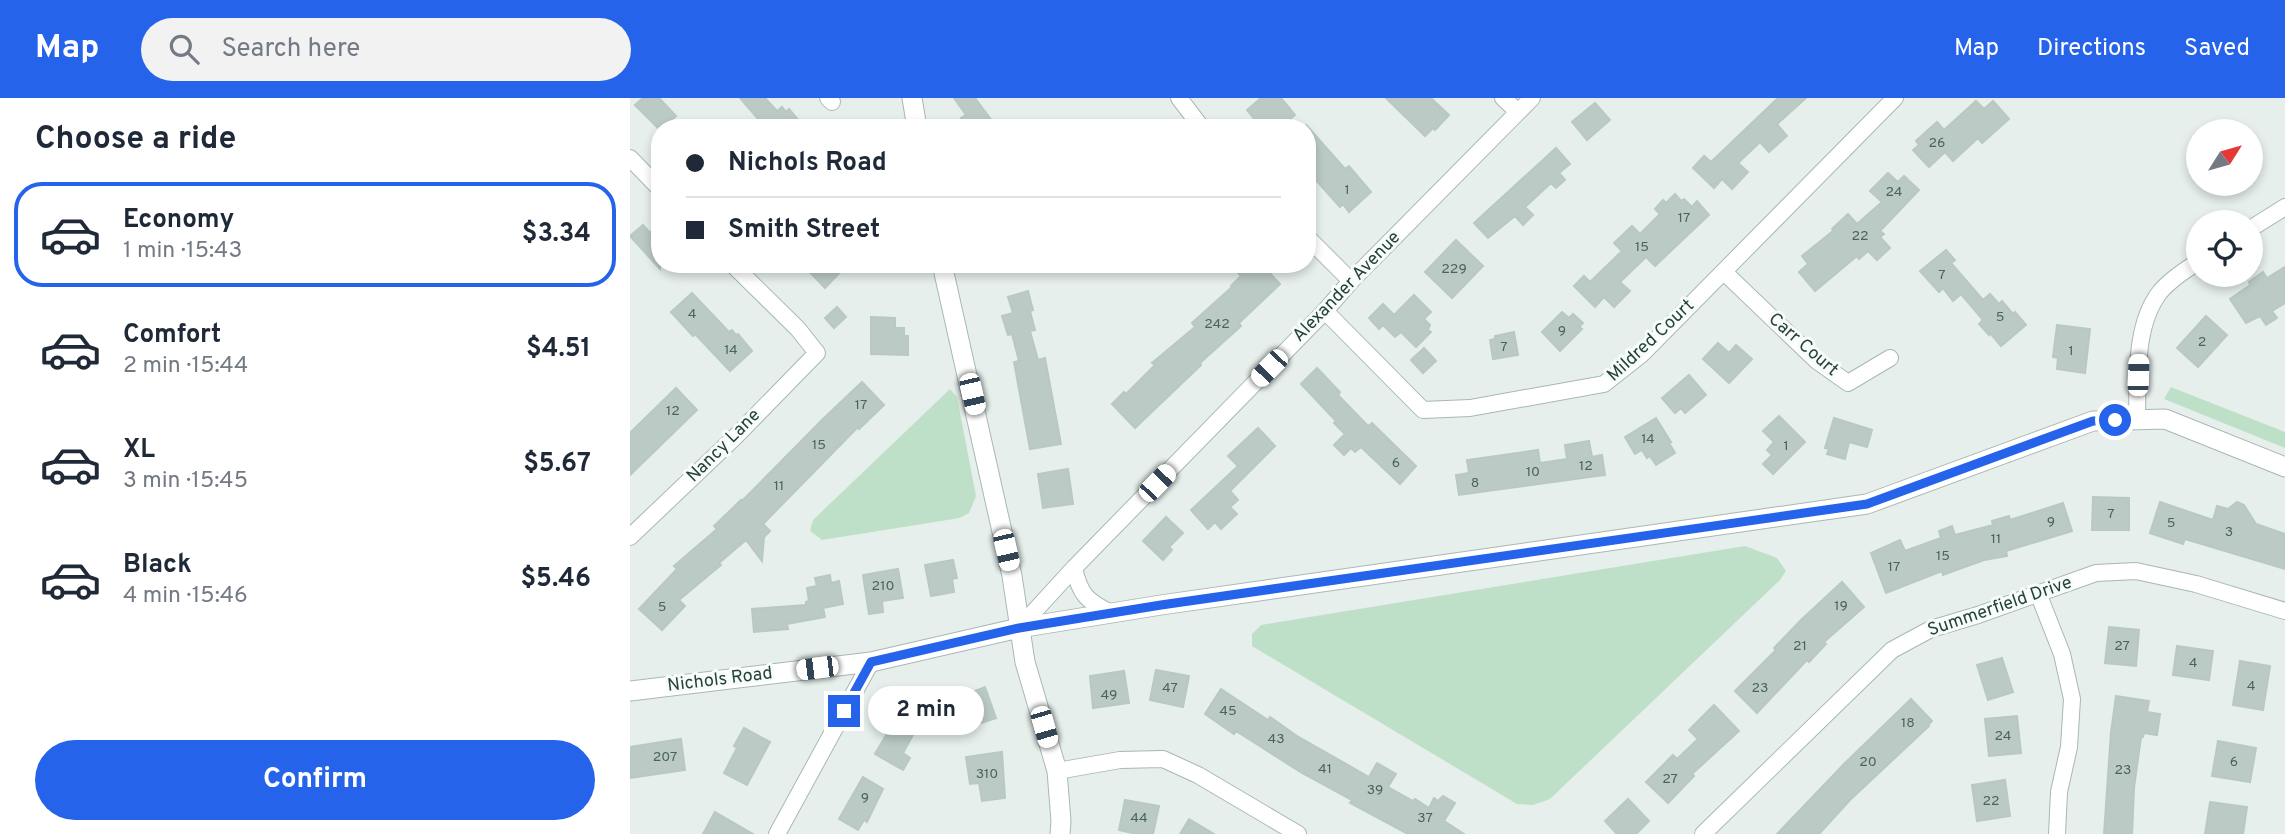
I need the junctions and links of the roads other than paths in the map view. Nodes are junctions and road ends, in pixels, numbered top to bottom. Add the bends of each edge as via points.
1 (912, 98) edge
2 (1179, 98) edge
3 (1503, 98) edge
4 (1532, 98) edge
5 (1895, 98) edge
6 (1518, 112) junction
7 (916, 119) edge
8 (1195, 119) edge
9 (630, 158) edge
10 (651, 180) edge
11 (2285, 207) edge
12 (2263, 221) edge
13 (1316, 246) edge
14 (2186, 269) edge
15 (1724, 272) junction
16 (741, 273) edge
17 (944, 273) edge
18 (1351, 281) junction
19 (1325, 311) junction
20 (1890, 358) dead end
21 (2137, 419) junction
22 (2285, 467) edge
23 (630, 537) edge
24 (1074, 568) junction
25 (2038, 593) junction
26 (2285, 611) edge
27 (1111, 613) junction
28 (1019, 628) junction
29 (871, 662) junction
30 (630, 691) edge
31 (1057, 771) junction
32 (777, 834) edge
33 (1060, 834) edge
34 (1298, 834) edge
35 (1703, 834) edge
36 (2057, 834) edge

1 - 7 street
2 - 8 street
3 - 6 street
4 - 6 street, Alexander Avenue
5 - 15 street, Mildred Court
6 - 18 street, Alexander Avenue
9 - 10 street
11 - 12 street
13 - 18 street
14 - 21 street via 2159,293 2145,323
15 - 19 street, Mildred Court via 1642,354 1604,384 1470,408 1423,410
15 - 20 street, Carr Court via 1817,361 1848,383
16 - 23 street, Nancy Lane via 817,353
17 - 28 street via 1012,576
18 - 19 street, Alexander Avenue
19 - 24 street, Alexander Avenue
21 - 22 street, Nichols Road via 2165,419
21 - 27 street, Nichols Road via 2093,421 1867,504
24 - 27 street via 1078,586 1089,601
24 - 28 street, Alexander Avenue
25 - 26 street, Summerfield Drive via 2096,573 2136,571
25 - 35 street, Summerfield Drive via 1931,629 1892,650
25 - 36 street via 2062,654 2072,699
27 - 28 street, Nichols Road
28 - 29 street, Nichols Road
28 - 31 street
29 - 30 street, Nichols Road
29 - 32 street
31 - 33 street
31 - 34 street via 1120,760 1163,759

